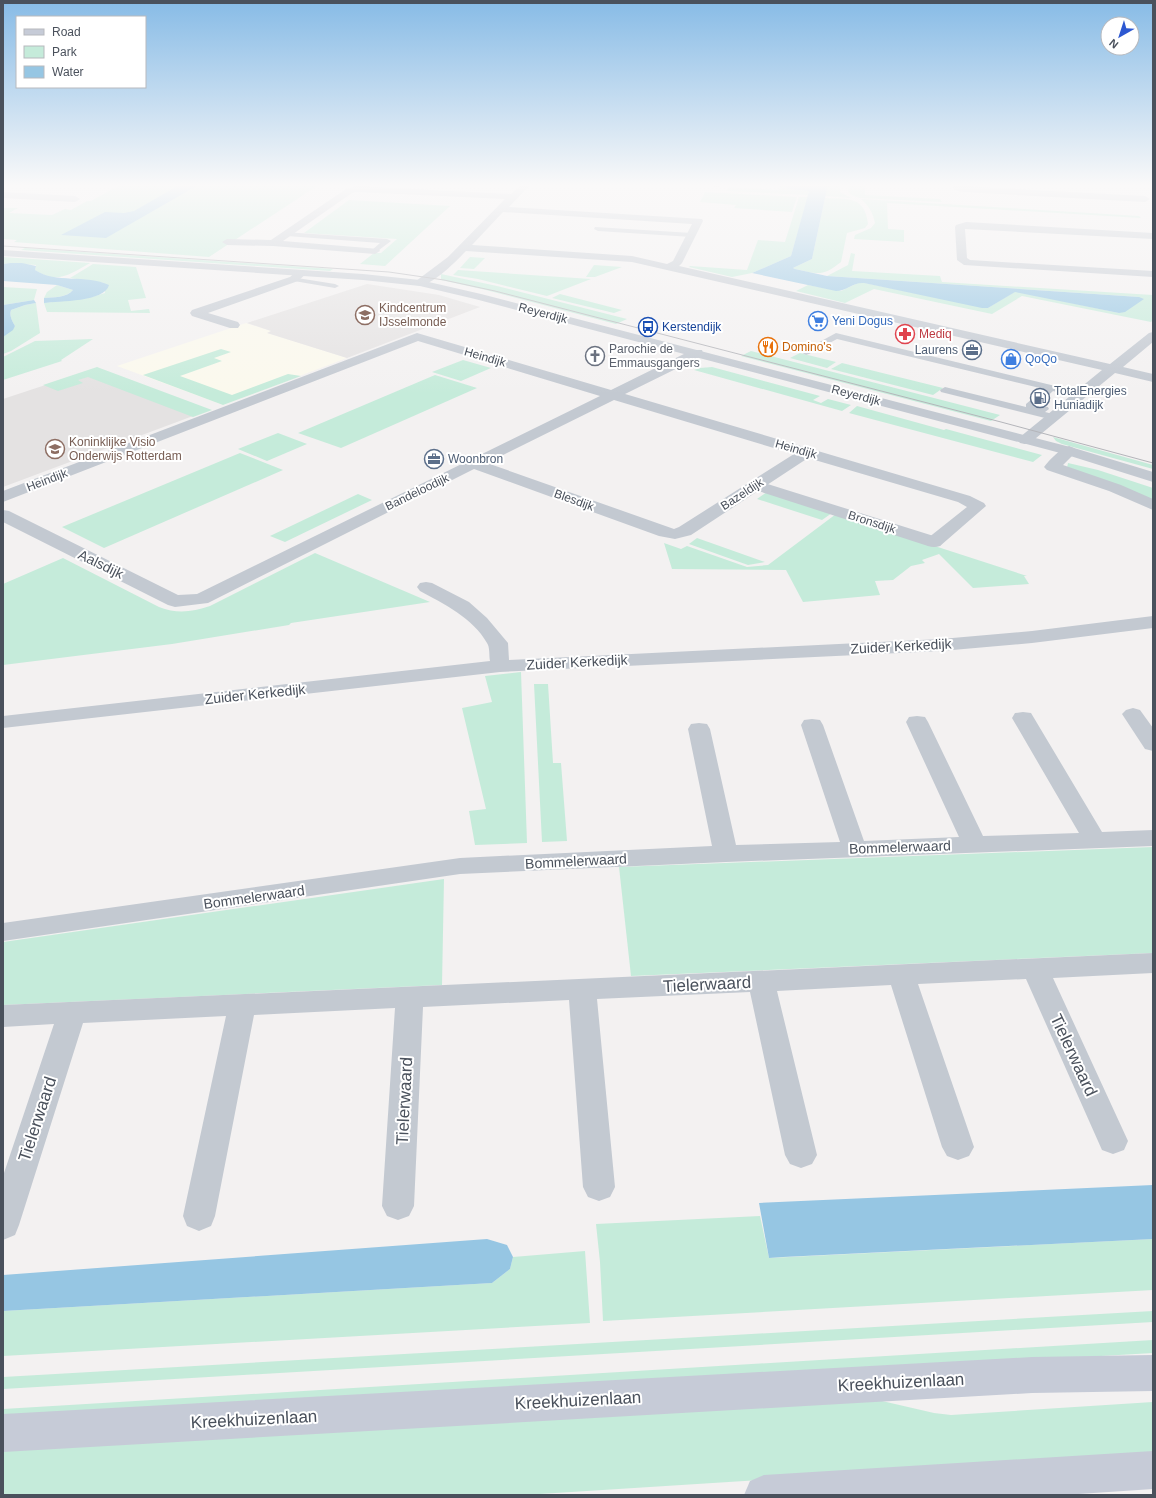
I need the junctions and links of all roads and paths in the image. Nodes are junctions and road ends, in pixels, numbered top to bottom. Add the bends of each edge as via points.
1 (26, 254) edge
2 (457, 254) edge
3 (554, 254) edge
4 (682, 254) edge
5 (962, 254) edge
6 (668, 267) junction
7 (1153, 274) edge
8 (297, 276) junction
9 (420, 284) junction
10 (335, 286) dead end
11 (234, 325) dead end
12 (1153, 336) edge
13 (806, 352) dead end
14 (697, 353) junction
15 (1113, 369) junction
16 (1153, 378) edge
17 (1051, 388) junction
18 (945, 390) dead end
19 (613, 394) junction
20 (1080, 395) junction
21 (1056, 415) junction
22 (1024, 440) junction
23 (1069, 451) junction
24 (807, 452) junction
25 (474, 464) junction
26 (1153, 477) edge
27 (755, 484) junction
28 (3, 498) edge
29 (1153, 505) edge
30 (978, 506) joint
31 (3, 515) edge
32 (675, 534) joint
33 (426, 587) dead end
34 (202, 598) joint
35 (1153, 622) edge
36 (500, 666) junction
37 (1133, 714) dead end
38 (1023, 718) dead end
39 (3, 722) edge
40 (917, 722) dead end
41 (812, 725) dead end
42 (699, 729) dead end
43 (1153, 744) edge
44 (1153, 838) edge
45 (1095, 840) junction
46 (975, 845) junction
47 (855, 849) junction
48 (726, 854) junction
49 (3, 932) edge
50 (1153, 963) edge
51 (1035, 968) junction
52 (901, 974) junction
53 (761, 981) junction
54 (582, 989) junction
55 (410, 997) junction
56 (242, 1005) junction
57 (72, 1013) junction
58 (3, 1016) edge
59 (1113, 1141) dead end
60 (958, 1147) dead end
61 (801, 1155) dead end
62 (599, 1187) dead end
63 (398, 1206) dead end
64 (199, 1216) dead end
65 (3, 1225) edge
66 (1153, 1373) edge
67 (3, 1433) edge
68 (1153, 1470) edge
69 (764, 1495) edge

1 - 8 street, Reyerdijk
2 - 9 street
3 - 6 street via 632,259
4 - 6 street via 677,263
5 - 7 street via 962,260 968,263
6 - 15 street
8 - 9 street, Reyerdijk via 363,277
8 - 10 lane
8 - 11 street via 196,312
9 - 14 street, Reyerdijk via 462,292
12 - 15 street
13 - 17 lane via 836,336
14 - 19 street, Bandeloodijk
14 - 22 street, Reyerdijk
15 - 16 street
15 - 20 street
17 - 20 lane
17 - 21 lane via 1030,406
18 - 21 lane
19 - 24 street, Heindijk
19 - 25 street, Bandeloodijk
19 - 28 street, Heindijk via 417,337
20 - 21 street
21 - 22 street
22 - 23 street, Reyerdijk
23 - 26 street, Reyerdijk
23 - 29 street via 1052,467 1115,488
24 - 27 street, Bazeldijk
24 - 30 street, Heindijk via 964,499
25 - 32 street, Blesdijk
25 - 34 street, Bandeloodijk
27 - 30 street, Bronsdijk via 934,542
27 - 32 street, Bazeldijk via 685,531
31 - 34 street, Aalsdijk via 175,601
33 - 36 street via 462,606 480,622 498,643
35 - 36 street, Zuider Kerkedijk via 941,645
36 - 39 street, Zuider Kerkedijk
37 - 43 street
38 - 45 street
40 - 46 street
41 - 47 street
42 - 48 street
44 - 45 street, Bommelerwaard
45 - 46 street, Bommelerwaard
46 - 47 street, Bommelerwaard
47 - 48 street, Bommelerwaard
48 - 49 street, Bommelerwaard via 460,866
50 - 51 street, Tielerwaard
51 - 52 street, Tielerwaard
51 - 59 street, Tielerwaard
52 - 53 street, Tielerwaard
52 - 60 street
53 - 54 street, Tielerwaard
53 - 61 street, Tielerwaard
54 - 55 street, Tielerwaard
54 - 62 street
55 - 56 street, Tielerwaard
55 - 63 street, Tielerwaard
56 - 57 street, Tielerwaard
56 - 64 street
57 - 58 street, Tielerwaard
57 - 65 street, Tielerwaard
66 - 67 main road, Kreekhuizenlaan via 1024,1375
68 - 69 main road

